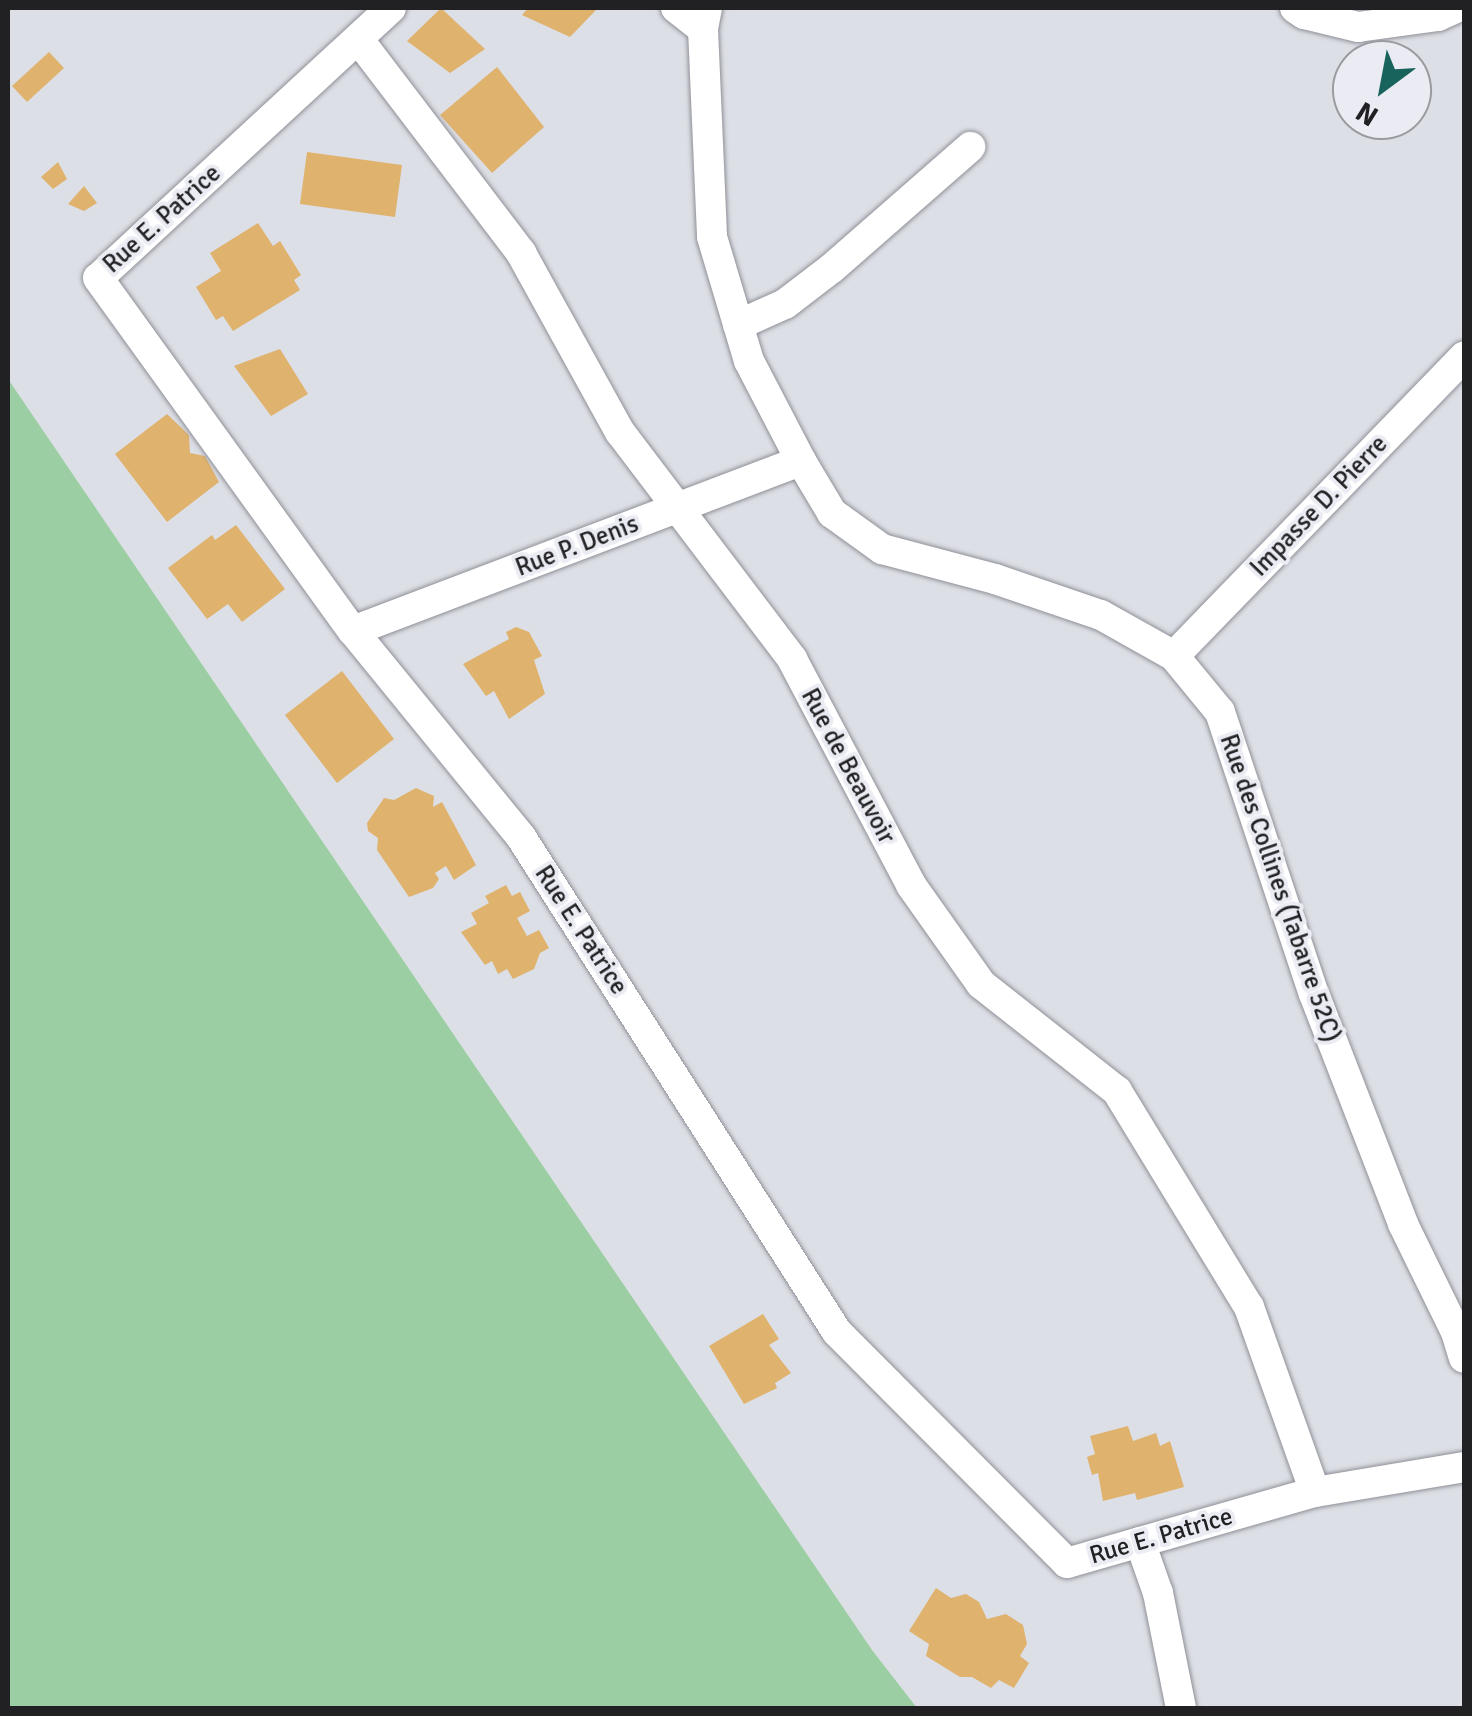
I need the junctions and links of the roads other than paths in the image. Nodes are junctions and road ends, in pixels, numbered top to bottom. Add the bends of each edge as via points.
1 (391, 8) edge
2 (676, 8) edge
3 (1295, 8) edge
4 (1456, 8) edge
5 (705, 18) edge
6 (359, 40) junction
7 (970, 147) dead end
8 (738, 325) junction
9 (1464, 357) edge
10 (801, 461) junction
11 (680, 508) junction
12 (353, 631) junction
13 (1174, 656) junction
14 (1462, 1338) edge
15 (1464, 1468) edge
16 (1314, 1492) junction
17 (1140, 1542) junction
18 (1181, 1708) edge

1 - 6 street, Rue E. Patrice
2 - 5 street
3 - 4 street via 1358,27
5 - 8 street, Rue des Collines (Tabarre 52C) via 712,238
6 - 11 street, Rue de Beauvoir via 521,253 620,432
6 - 12 street, Rue E. Patrice via 98,278
7 - 8 street via 801,292
8 - 10 street, Rue des Collines (Tabarre 52C) via 749,361
9 - 13 street, Impasse D. Pierre
10 - 11 street, Rue P. Denis
10 - 13 street, Rue des Collines (Tabarre 52C) via 832,514 882,550 1101,614
11 - 12 street, Rue P. Denis
11 - 16 street, Rue de Beauvoir via 792,659 910,884 981,984 1117,1092 1249,1307
12 - 17 street, Rue E. Patrice via 521,837 837,1332 1066,1563
13 - 14 street, Rue des Collines (Tabarre 52C) via 1220,712 1314,994 1403,1224
15 - 16 street, Rue E. Patrice
16 - 17 street, Rue E. Patrice
17 - 18 street via 1158,1593

